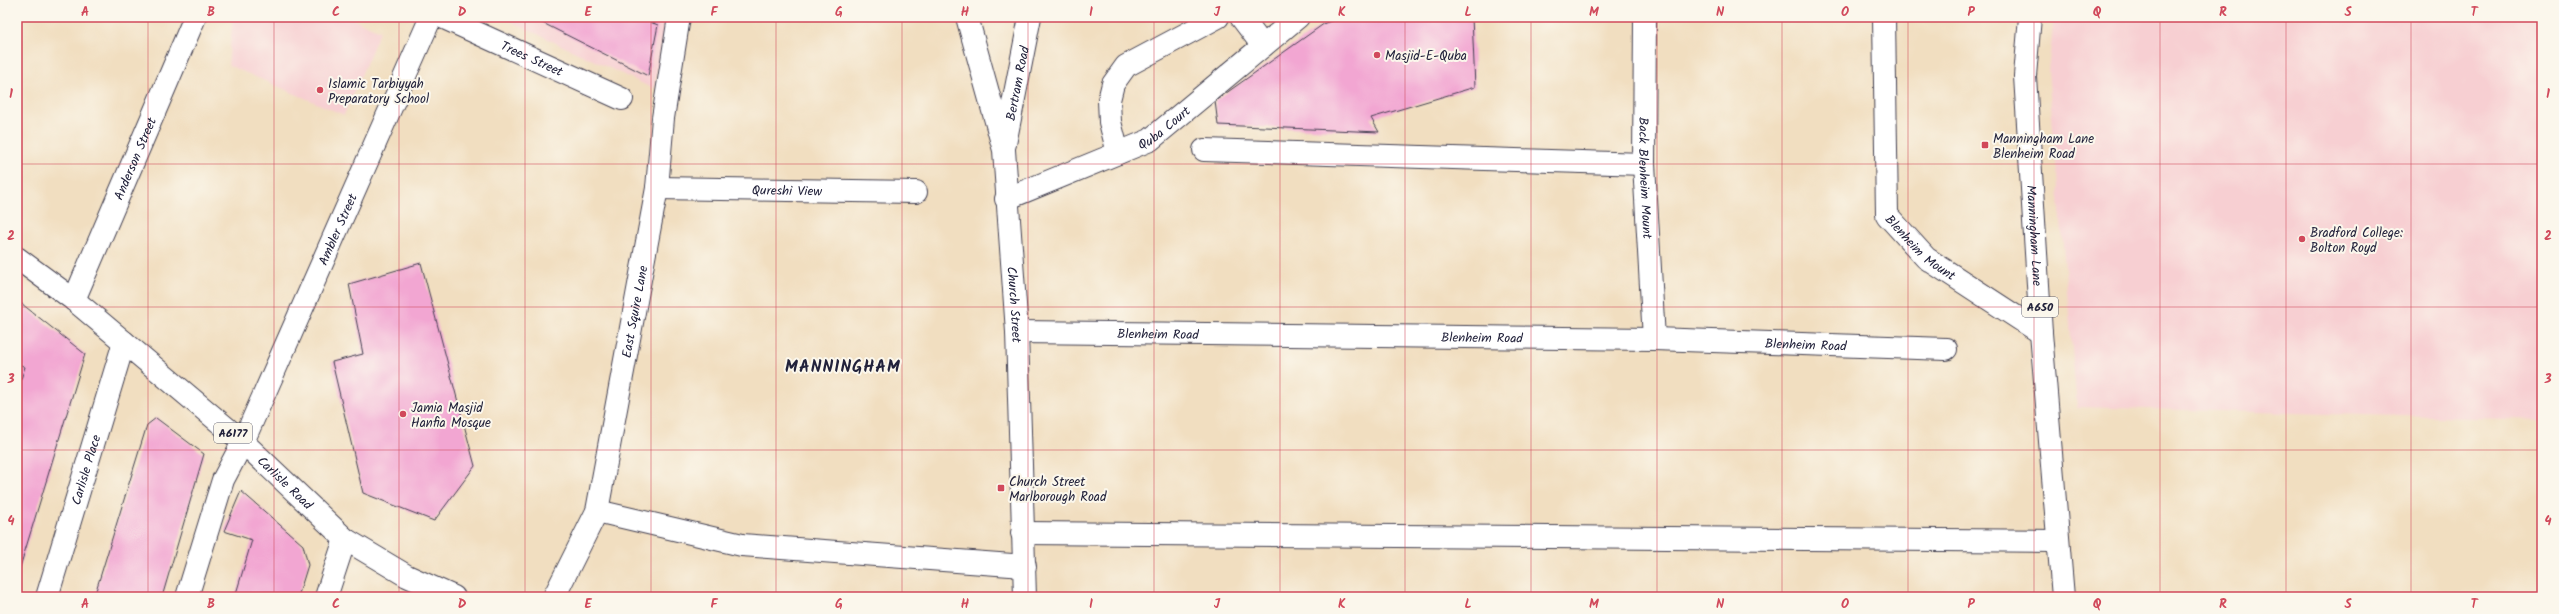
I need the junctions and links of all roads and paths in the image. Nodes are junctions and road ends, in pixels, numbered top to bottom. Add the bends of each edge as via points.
1 (194, 17) edge
2 (431, 17) edge
3 (442, 17) edge
4 (678, 17) edge
5 (967, 17) edge
6 (1030, 17) edge
7 (1218, 17) edge
8 (1241, 17) edge
9 (1298, 17) edge
10 (1645, 17) edge
11 (1884, 17) edge
12 (2030, 17) edge
13 (1263, 46) junction
14 (622, 99) dead end
15 (1004, 150) junction
16 (1204, 150) dead end
17 (1118, 153) junction
18 (1644, 164) junction
19 (657, 188) junction
20 (916, 192) dead end
21 (1006, 199) junction
22 (17, 258) edge
23 (74, 300) junction
24 (1017, 332) junction
25 (2042, 333) junction
26 (1654, 339) junction
27 (124, 342) junction
28 (1946, 349) dead end
29 (243, 442) junction
30 (597, 511) junction
31 (1022, 533) junction
32 (346, 539) junction
33 (2058, 541) junction
34 (1024, 566) junction
35 (47, 597) edge
36 (187, 597) edge
37 (326, 597) edge
38 (454, 597) edge
39 (554, 597) edge
40 (1025, 597) edge
41 (2063, 597) edge

1 - 23 main road, Anderson Street
2 - 29 main road, Ambler Street
3 - 14 main road, Trees Street
4 - 19 main road, East Squire Lane via 663,118
5 - 15 main road, Church Street
6 - 15 main road, Bertram Road
7 - 17 main road via 1126,66 1113,84 1109,100 1110,122
8 - 13 main road
9 - 13 main road, Quba Court
10 - 18 main road, Back Blenheim Mount
11 - 25 main road, Blenheim Mount via 1887,215 1926,258
12 - 25 main road, Manningham Lane / A650 via 2025,76
13 - 17 main road, Quba Court via 1150,140
15 - 21 main road, Church Street
16 - 18 main road
17 - 21 main road, Quba Court
18 - 26 main road, Back Blenheim Mount
19 - 20 main road, Qureshi View
19 - 30 main road, East Squire Lane
21 - 24 main road, Church Street
22 - 23 main road, Carlisle Road / A6177
23 - 27 main road, Carlisle Road / A6177
24 - 26 main road, Blenheim Road
24 - 31 main road, Church Street
25 - 33 main road, Manningham Lane / A650
26 - 28 main road, Blenheim Road
27 - 29 main road, Carlisle Road / A6177
27 - 35 main road, Carlisle Place
29 - 32 main road, Carlisle Road / A6177
29 - 36 main road, Ambler Street via 223,480
30 - 34 main road via 742,545
30 - 39 main road, East Squire Lane
31 - 33 main road
31 - 34 main road, Church Street
32 - 37 main road
32 - 38 main road, Carlisle Road / A6177 via 407,576
33 - 41 main road, Manningham Lane / A650
34 - 40 main road, Church Street

